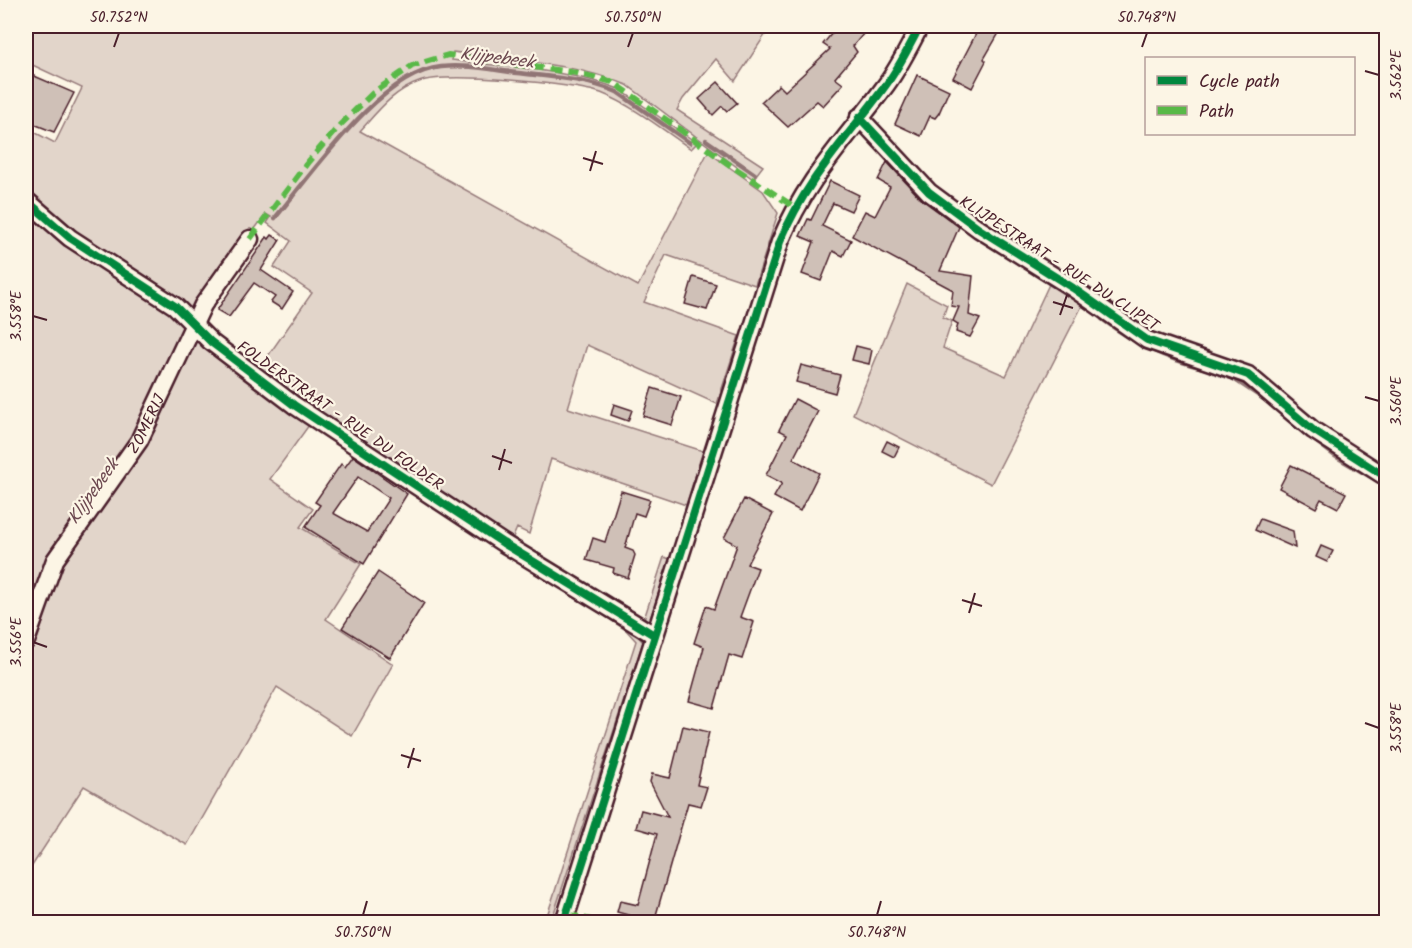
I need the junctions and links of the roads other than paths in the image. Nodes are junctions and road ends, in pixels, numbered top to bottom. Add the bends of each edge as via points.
1 (920, 26) edge
2 (860, 117) junction
3 (26, 200) edge
4 (250, 239) dead end
5 (192, 325) junction
6 (1386, 477) edge
7 (654, 635) junction
8 (26, 642) edge
9 (564, 922) edge

1 - 2 street via 883,90
2 - 6 street, KLIJPESTRAAT - RUE DU CLIPET via 929,192 979,229 1147,340 1248,375 1313,430
2 - 7 street via 808,186 784,234
3 - 5 street, FOLDERSTRAAT - RUE DU FOLDER via 70,238 175,306
4 - 5 street, ZOMERIJ
5 - 7 street, FOLDERSTRAAT - RUE DU FOLDER via 294,405 377,461
5 - 8 street, ZOMERIJ via 139,441 50,568
7 - 9 street

